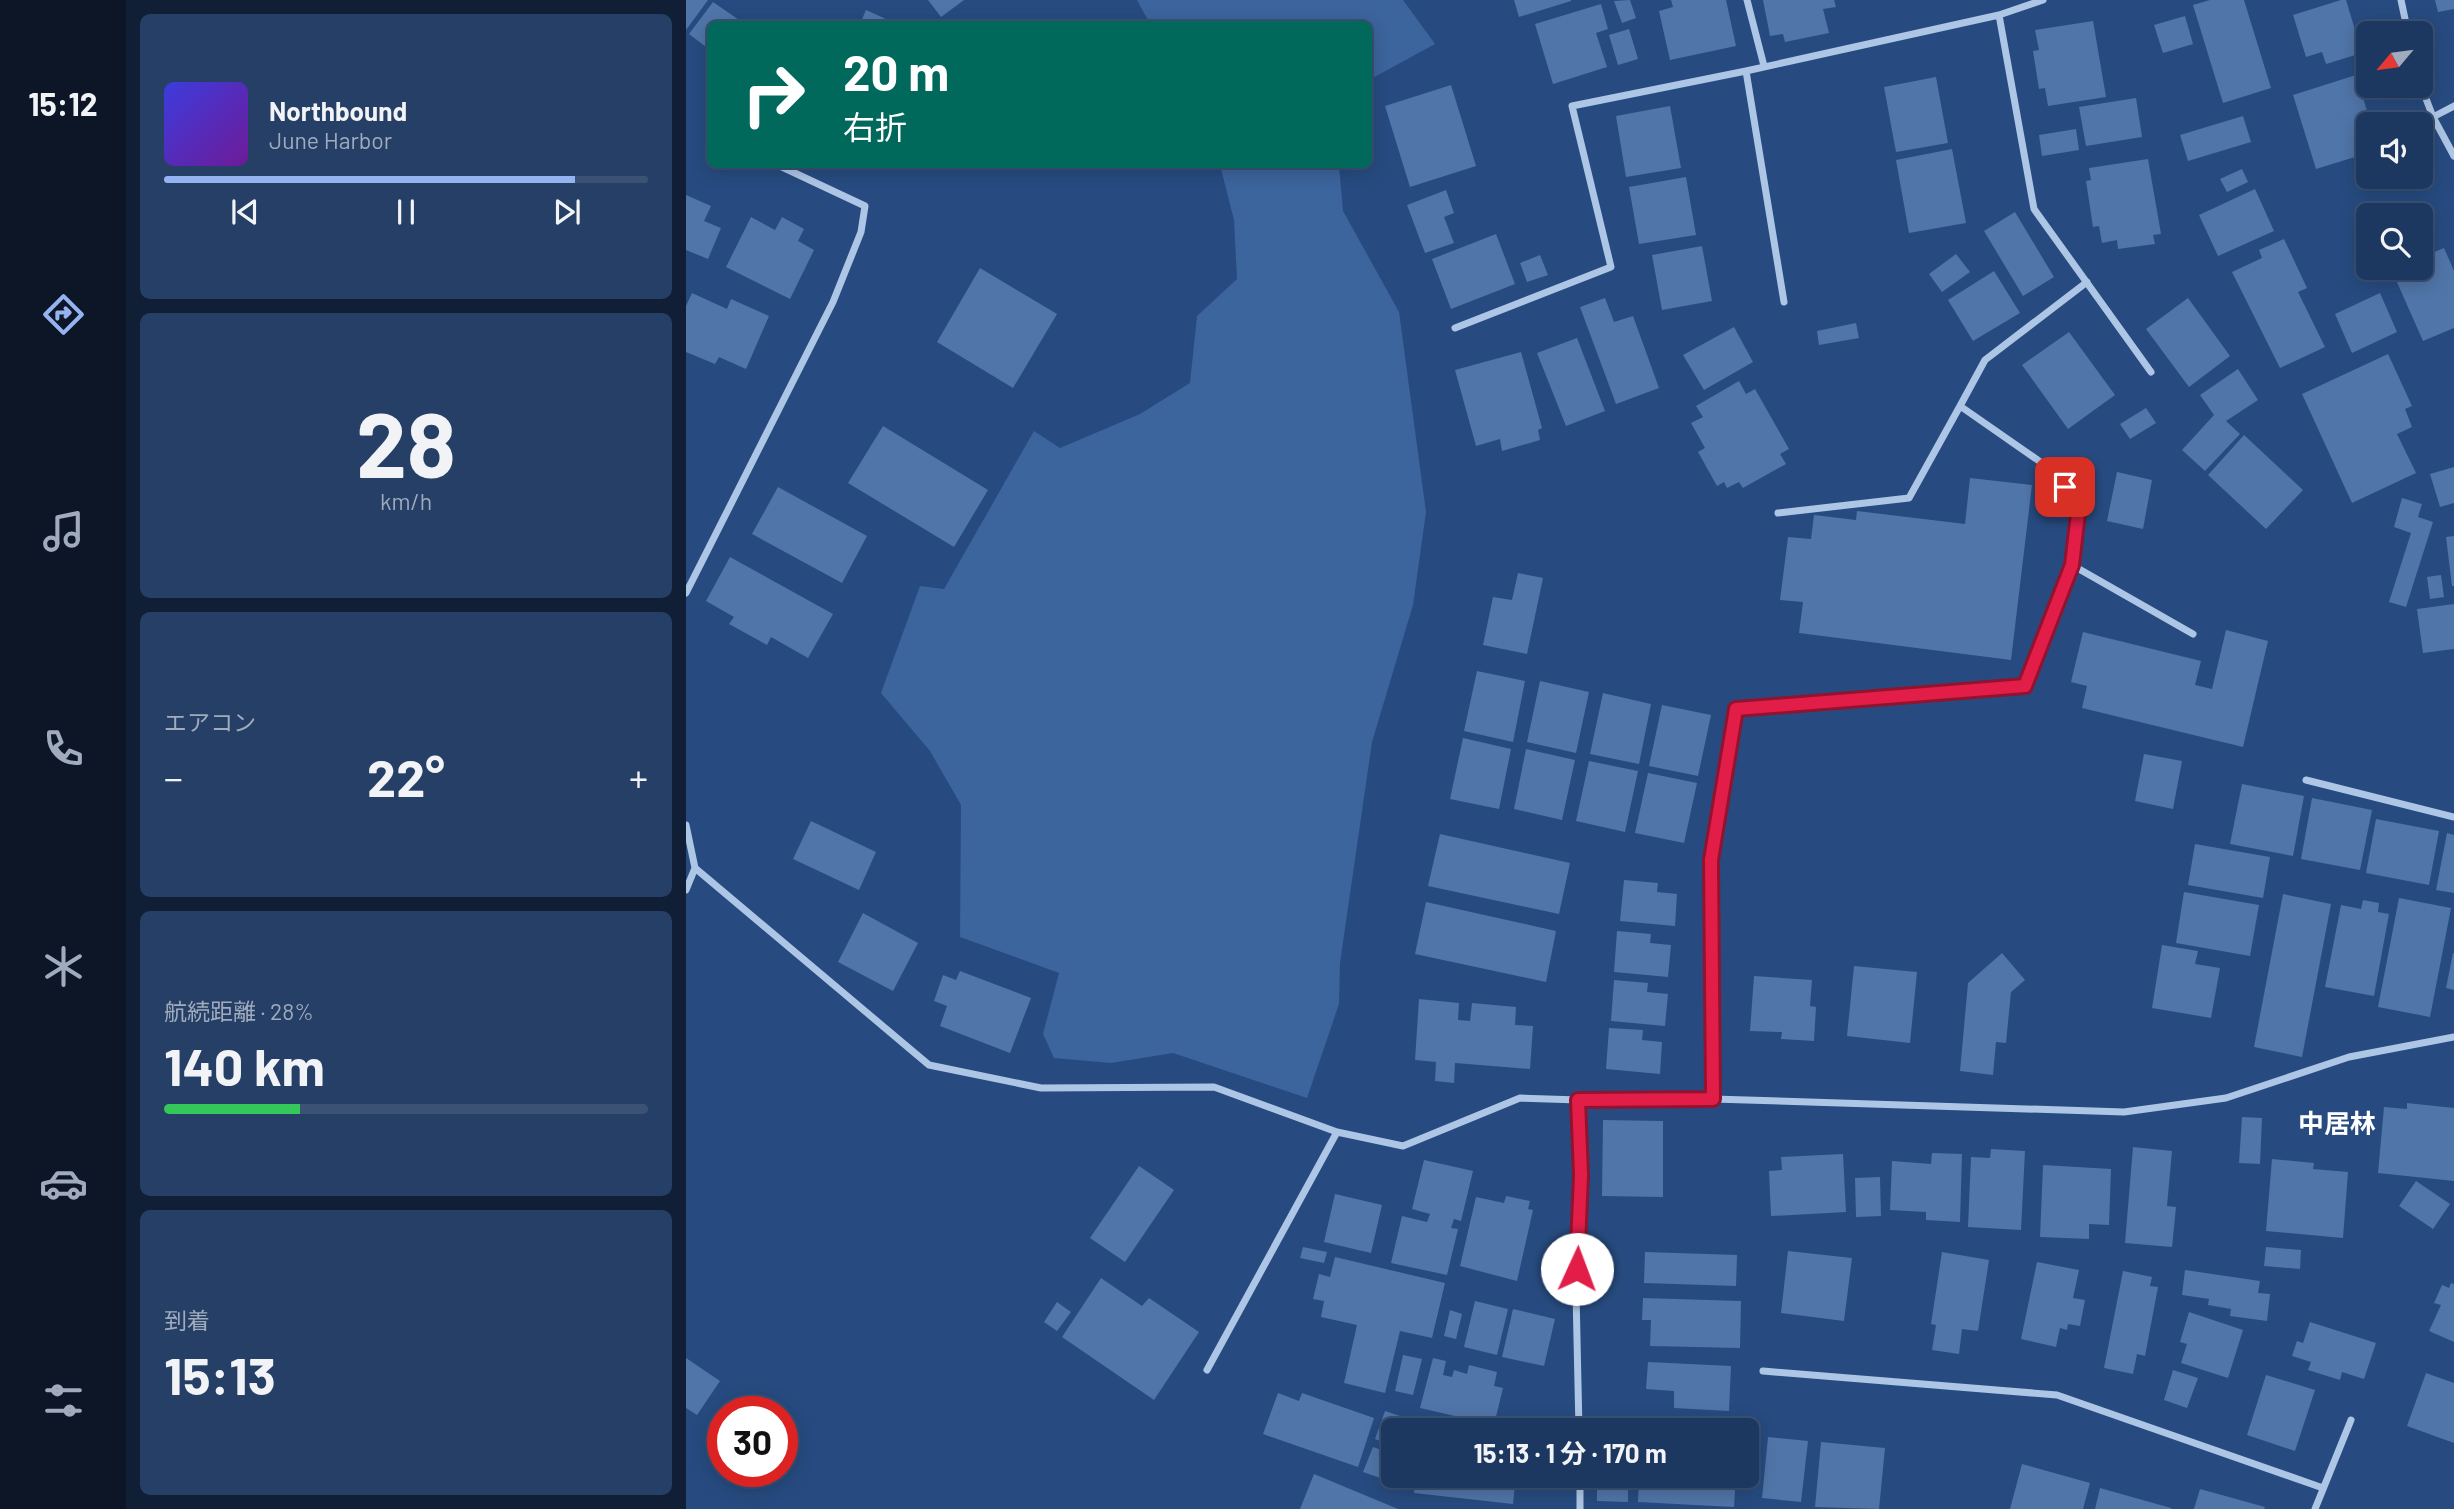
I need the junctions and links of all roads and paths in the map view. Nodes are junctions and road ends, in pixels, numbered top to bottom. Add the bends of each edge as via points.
1 (1747, 0) edge
2 (2043, 0) edge
3 (2402, 0) edge
4 (2023, 3) edge
5 (1999, 15) junction
6 (2406, 21) edge
7 (1764, 66) junction
8 (1746, 71) junction
9 (2454, 106) edge
10 (2433, 117) joint
11 (2454, 156) edge
12 (784, 168) edge
13 (2087, 282) junction
14 (1784, 302) dead end
15 (1455, 328) dead end
16 (2151, 372) dead end
17 (1961, 407) junction
18 (1777, 513) dead end
19 (2072, 565) junction
20 (686, 593) edge
21 (2193, 634) dead end
22 (2306, 780) dead end
23 (2454, 817) edge
24 (686, 825) edge
25 (695, 868) junction
26 (686, 890) edge
27 (2454, 1037) edge
28 (1713, 1099) junction
29 (1578, 1100) junction
30 (1337, 1132) junction
31 (1207, 1370) dead end
32 (1763, 1371) dead end
33 (1579, 1418) edge
34 (2351, 1420) dead end
35 (1580, 1488) edge
36 (2323, 1488) junction
37 (1580, 1509) edge
38 (2315, 1509) edge

1 - 7 street
2 - 4 street
3 - 6 street
4 - 5 street
5 - 7 street
5 - 13 street via 2034,209
7 - 8 street
8 - 14 street
8 - 15 street via 1572,106 1611,267
9 - 10 street
10 - 11 street
12 - 20 street via 865,206 861,232 834,302
13 - 16 street
13 - 17 street via 1985,360
17 - 18 street via 1909,498
17 - 19 street via 2052,470 2079,505
19 - 21 street
19 - 28 street via 2025,686 1736,709 1711,860
22 - 23 street
24 - 25 street
25 - 26 street
25 - 30 street via 929,1065 1041,1088 1213,1087
27 - 28 street via 2349,1057 2226,1098 2124,1112
28 - 29 street
29 - 30 street via 1520,1098 1403,1146
29 - 33 street
30 - 31 street
32 - 36 street via 2057,1395
34 - 36 street
35 - 37 street
36 - 38 street

